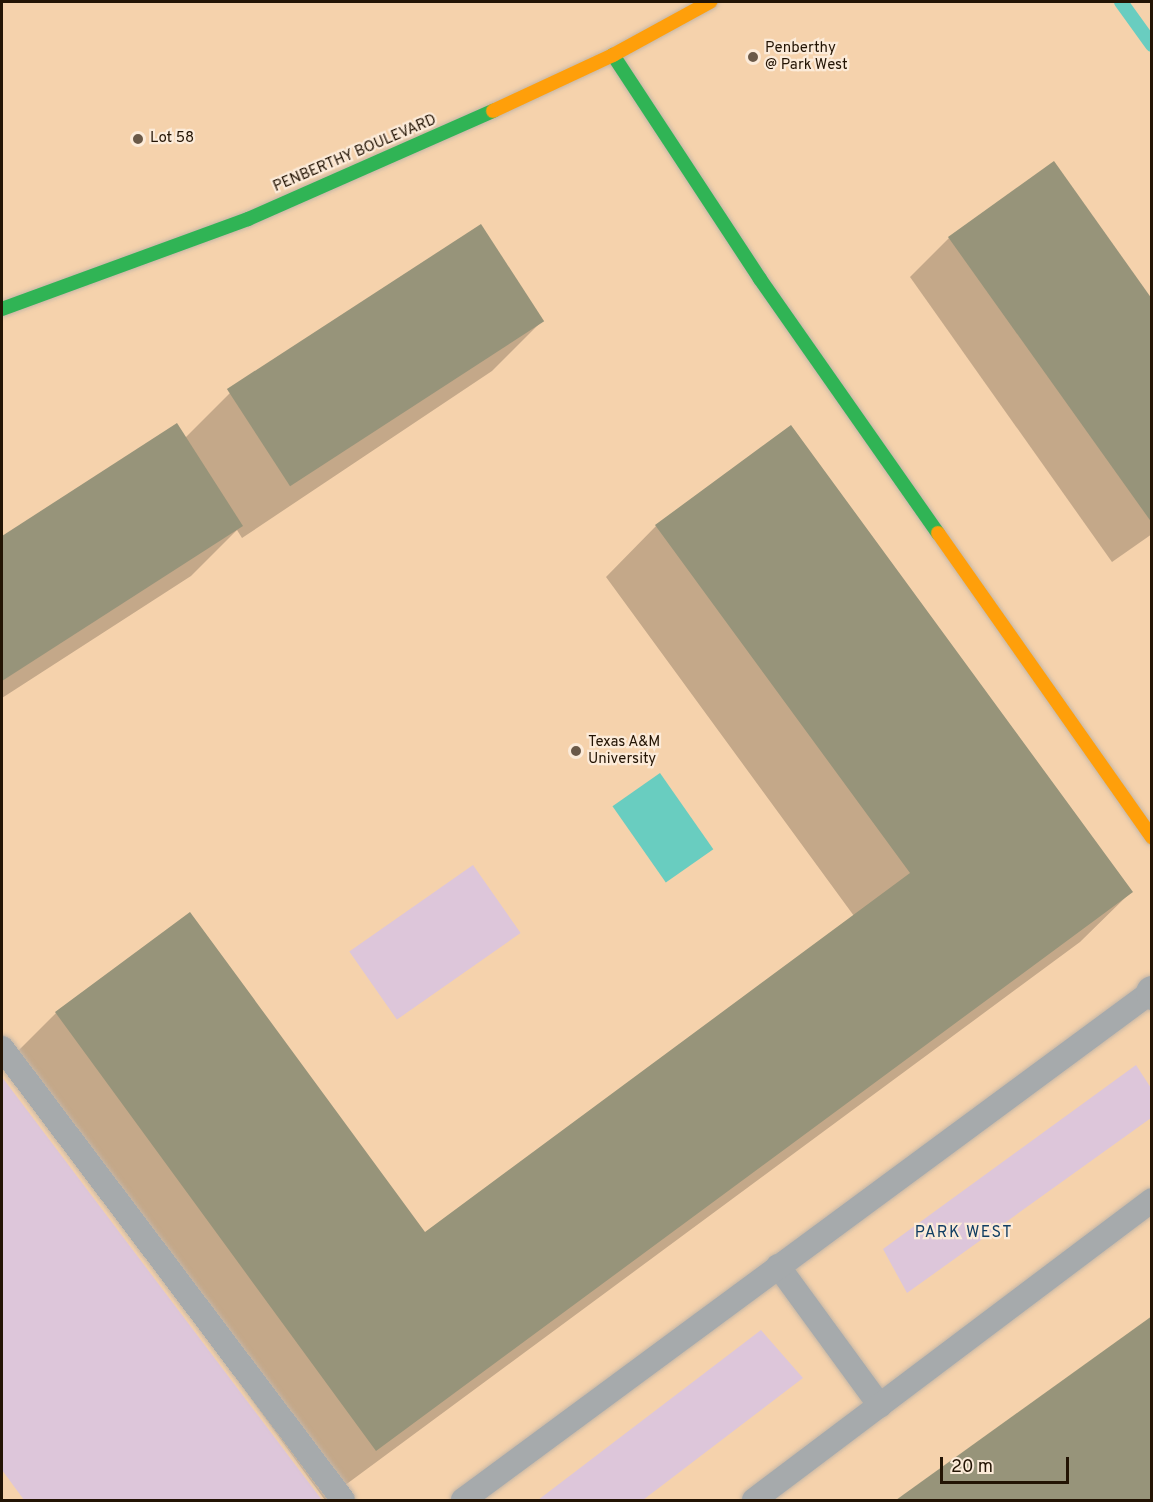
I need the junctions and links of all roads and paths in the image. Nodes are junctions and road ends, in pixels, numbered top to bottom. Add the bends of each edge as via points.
1 (710, 2) edge
2 (613, 55) junction
3 (2, 309) edge
4 (1152, 837) edge
5 (1152, 992) edge
6 (2, 1048) edge
7 (1152, 1200) edge
8 (778, 1266) junction
9 (880, 1406) junction
10 (343, 1500) edge
11 (463, 1500) edge
12 (754, 1500) edge

1 - 2 street, PENBERTHY BOULEVARD
2 - 3 street, PENBERTHY BOULEVARD via 248,219
2 - 4 street via 760,279
5 - 8 lane
6 - 10 lane
7 - 9 lane
8 - 9 lane
8 - 11 lane
9 - 12 lane

